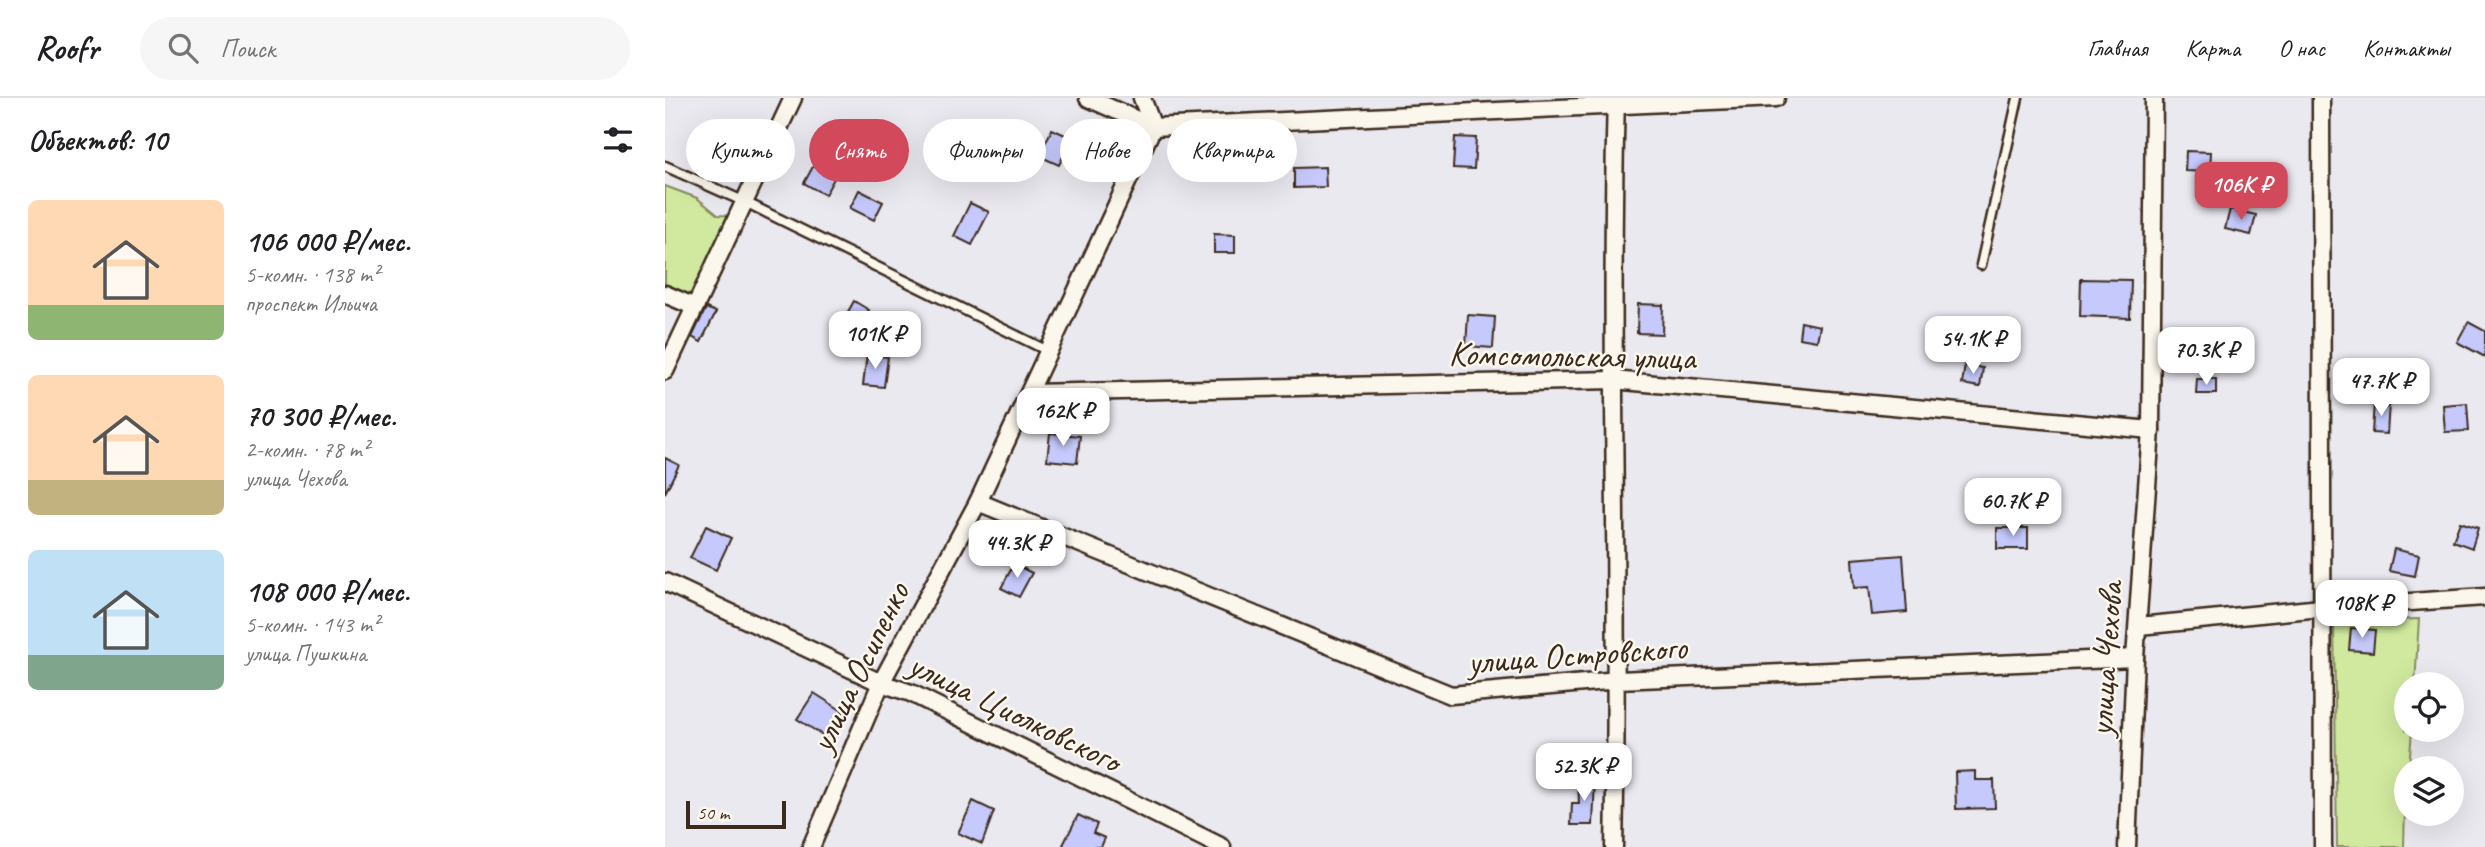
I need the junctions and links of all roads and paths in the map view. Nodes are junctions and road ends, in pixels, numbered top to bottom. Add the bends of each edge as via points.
1 (793, 98) edge
2 (1088, 98) edge
3 (1142, 98) edge
4 (1776, 98) edge
5 (2018, 98) edge
6 (2154, 98) edge
7 (2321, 98) edge
8 (1616, 102) edge
9 (1135, 119) edge
10 (1150, 119) edge
11 (1153, 127) edge
12 (665, 166) edge
13 (1128, 182) edge
14 (745, 202) junction
15 (1981, 265) dead end
16 (665, 294) edge
17 (695, 307) junction
18 (1050, 352) junction
19 (665, 371) edge
20 (1613, 380) junction
21 (1031, 393) junction
22 (2151, 430) junction
23 (978, 502) junction
24 (665, 582) edge
25 (2485, 597) edge
26 (2321, 607) junction
27 (2139, 626) junction
28 (2135, 658) junction
29 (1618, 680) junction
30 (881, 683) junction
31 (811, 847) edge
32 (1222, 847) edge
33 (1614, 847) edge
34 (2127, 847) edge
35 (2323, 847) edge

1 - 14 street
2 - 9 street
3 - 10 street
4 - 8 street
5 - 15 lane
6 - 22 street, улица Чехова
7 - 26 street
8 - 11 street
8 - 20 street
12 - 14 lane
13 - 18 street, улица Осипенко
14 - 17 street
14 - 18 lane
16 - 17 street
17 - 19 street
18 - 21 street, улица Осипенко
20 - 21 street, Комсомольская улица
20 - 22 street, Комсомольская улица
20 - 29 street
21 - 23 street, улица Осипенко
22 - 27 street, улица Чехова
23 - 29 street, улица Островского via 1451,695
23 - 30 street, улица Осипенко
24 - 30 street, улица Циолковского
25 - 26 street
26 - 27 street
26 - 35 street
27 - 28 street, улица Чехова
28 - 29 street, улица Островского
28 - 34 street, улица Чехова
29 - 33 street
30 - 31 street, улица Осипенко
30 - 32 street, улица Циолковского via 912,693

